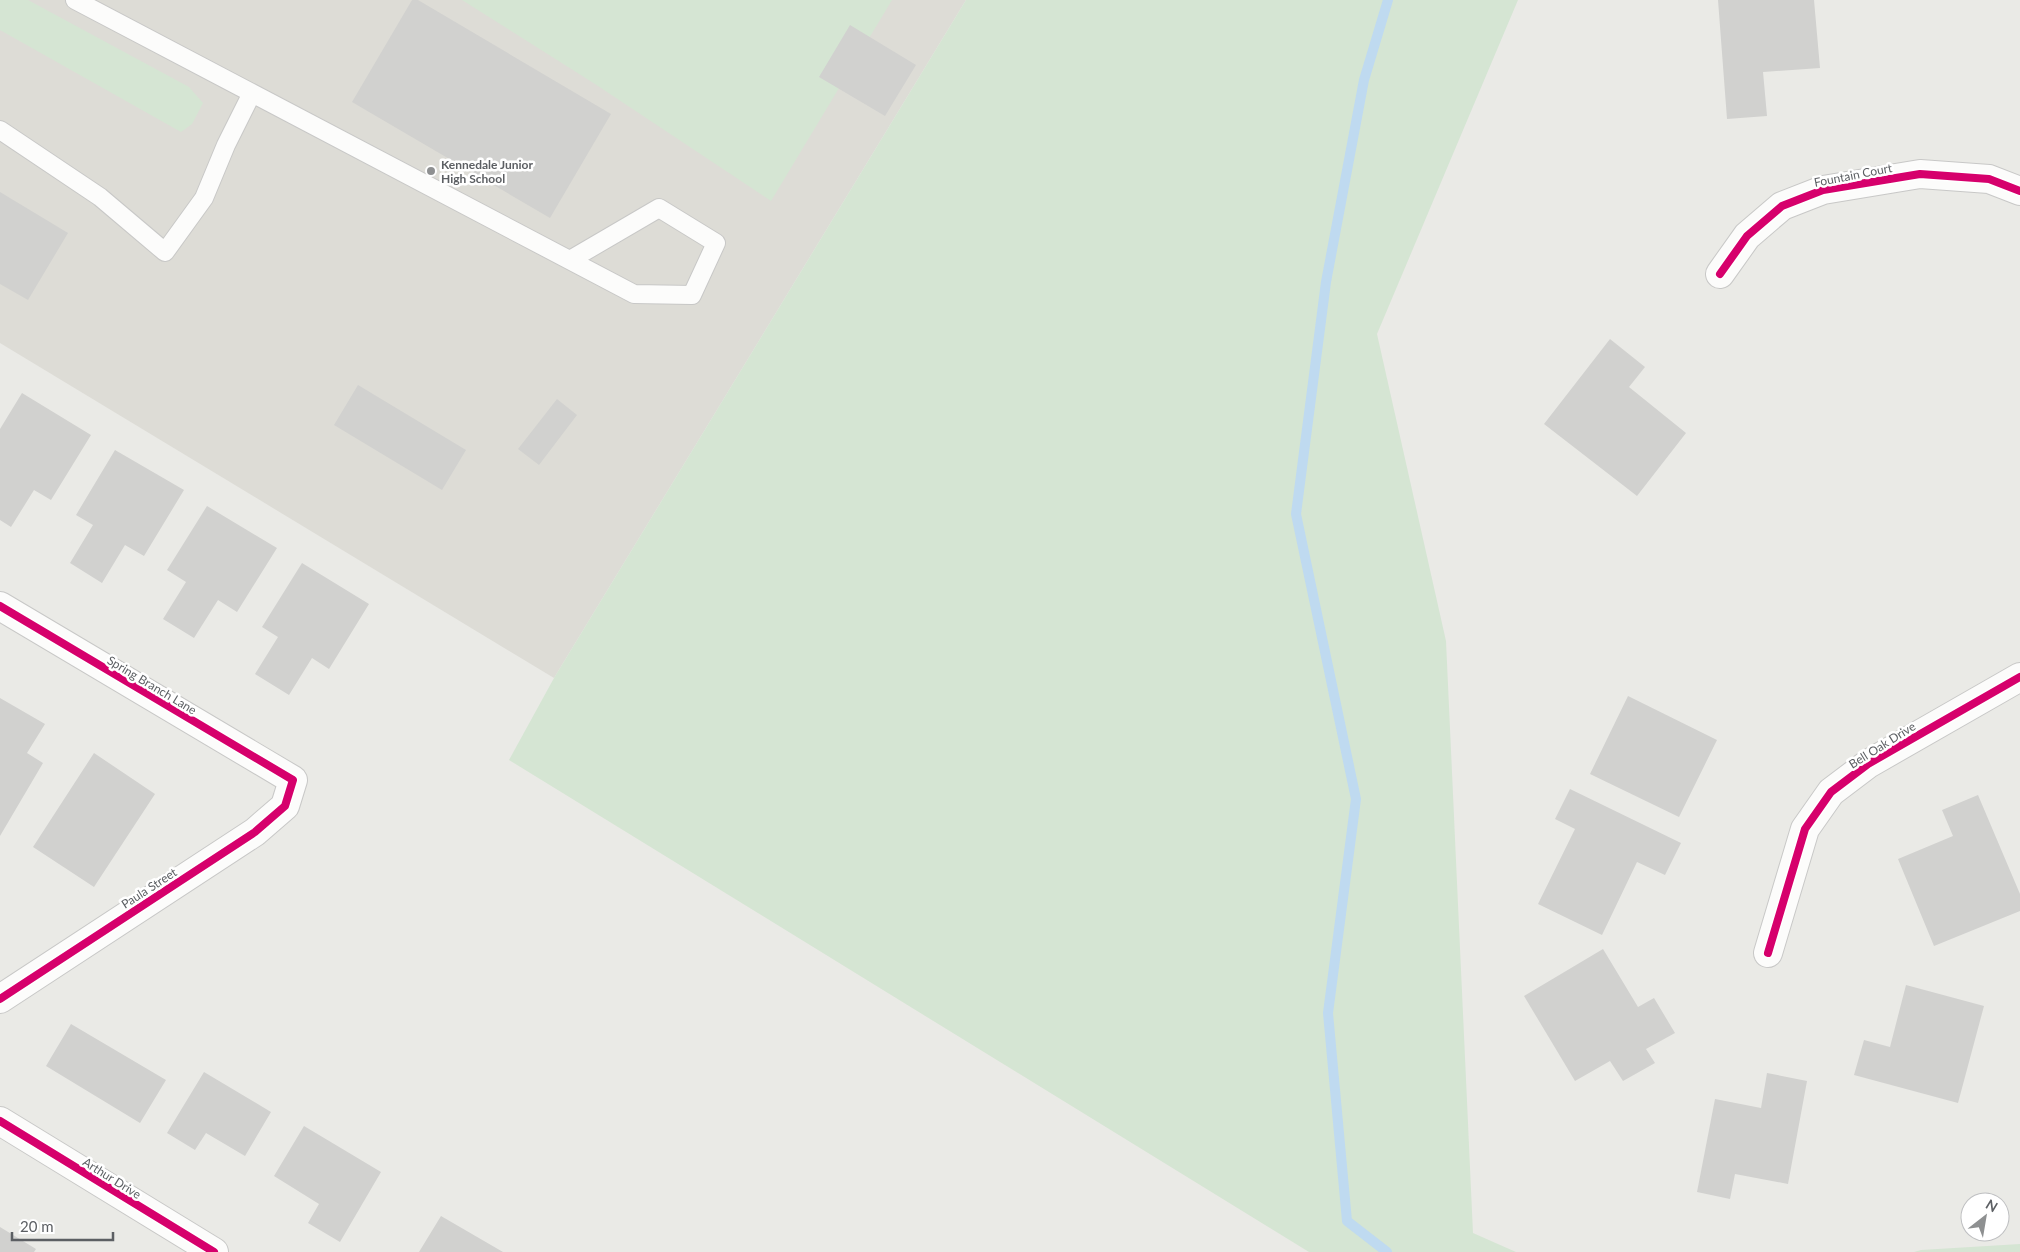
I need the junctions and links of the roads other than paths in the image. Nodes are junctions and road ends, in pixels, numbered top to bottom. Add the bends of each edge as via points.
1 (75, 0) edge
2 (252, 93) junction
3 (0, 130) edge
4 (2020, 192) edge
5 (570, 260) junction
6 (1720, 274) dead end
7 (0, 606) edge
8 (2019, 680) edge
9 (292, 780) joint
10 (1768, 953) dead end
11 (0, 999) edge
12 (0, 1121) edge
13 (214, 1252) edge

1 - 2 lane
2 - 3 lane via 204,198 165,252 100,197
2 - 5 lane
4 - 6 street, Fountain Court via 1989,179 1920,174 1823,190 1782,206 1747,236
5 - 5 lane via 634,294 692,295 716,243 659,208
7 - 9 street, Spring Branch Lane
8 - 10 street, Bell Oak Drive via 1868,764 1832,792 1806,829
9 - 11 street, Paula Street via 285,806 255,832
12 - 13 street, Arthur Drive

